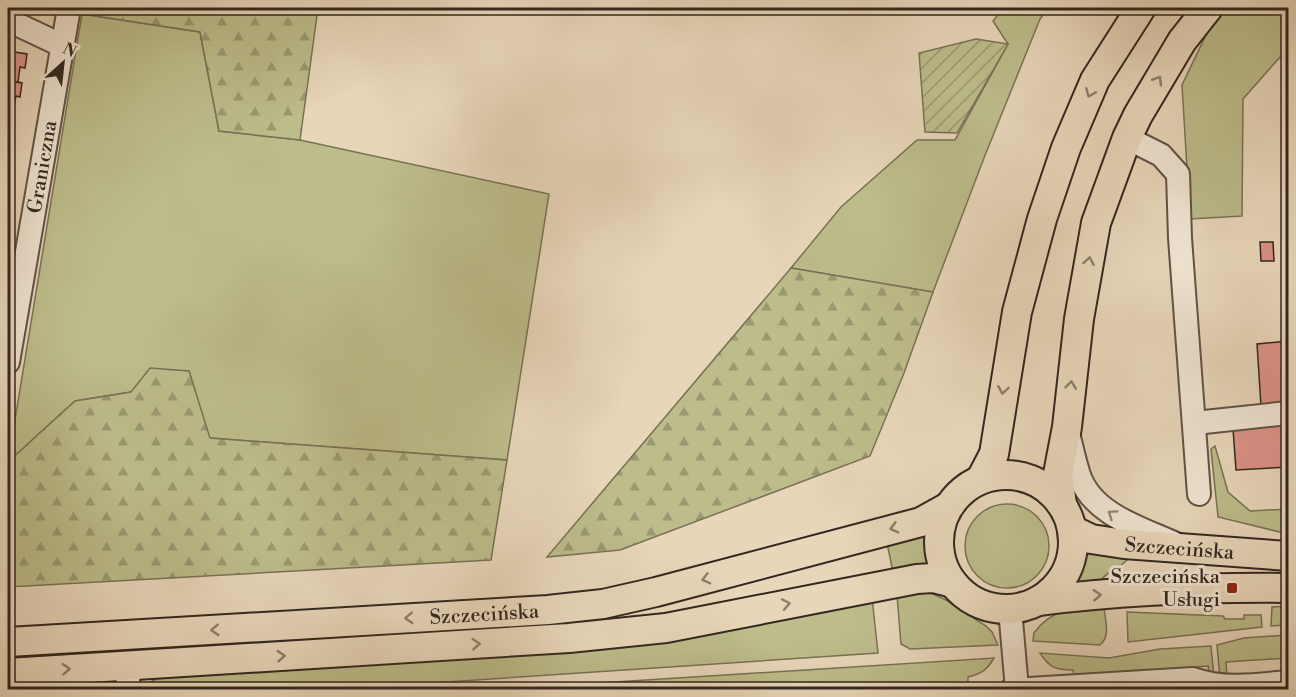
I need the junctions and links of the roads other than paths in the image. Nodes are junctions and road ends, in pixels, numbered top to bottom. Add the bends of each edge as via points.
1 (69, 8) edge
2 (1142, 8) edge
3 (1208, 8) edge
4 (8, 20) edge
5 (63, 46) junction
6 (1127, 138) junction
7 (13, 302) edge
8 (8, 362) edge
9 (1288, 413) edge
10 (1195, 423) junction
11 (1067, 427) junction
12 (981, 479) junction
13 (1199, 494) dead end
14 (948, 507) junction
15 (1067, 518) junction
16 (1184, 548) junction
17 (1288, 555) edge
18 (953, 583) junction
19 (1288, 588) edge
20 (1038, 601) junction
21 (1010, 609) junction
22 (8, 642) edge
23 (8, 673) edge
24 (129, 677) edge
25 (1288, 682) edge
26 (1193, 684) edge
27 (1017, 689) edge
28 (1011, 690) edge

1 - 5 street, Graniczna
2 -> 12 main road via 1095,80 1066,148 1017,312 994,454
6 -> 3 main road via 1182,41
4 - 5 street
5 - 7 street, Graniczna
6 - 10 street via 1161,154 1178,174
11 -> 6 main road via 1079,319 1096,223
7 - 8 street, Graniczna
9 - 10 street
10 - 13 street
11 - 15 main road via 1058,474
16 -> 11 street via 1122,521 1090,494 1079,477
12 - 14 main road
12 - 15 main road via 1005,475 1031,480 1048,490
14 - 18 main road via 939,538 940,554
14 -> 22 main road, Szczecińska via 921,522 603,604
15 - 16 main road, Szczecińska via 1091,539
15 - 20 main road via 1072,558 1060,583
16 - 17 main road, Szczecińska
18 - 21 main road via 976,603
24 -> 18 main road, Szczecińska via 666,628 917,579
20 -> 19 main road, Szczecińska
20 - 21 main road
21 - 27 street
23 -> 24 main road, Szczecińska
25 - 26 street
26 - 27 street
27 - 28 street

